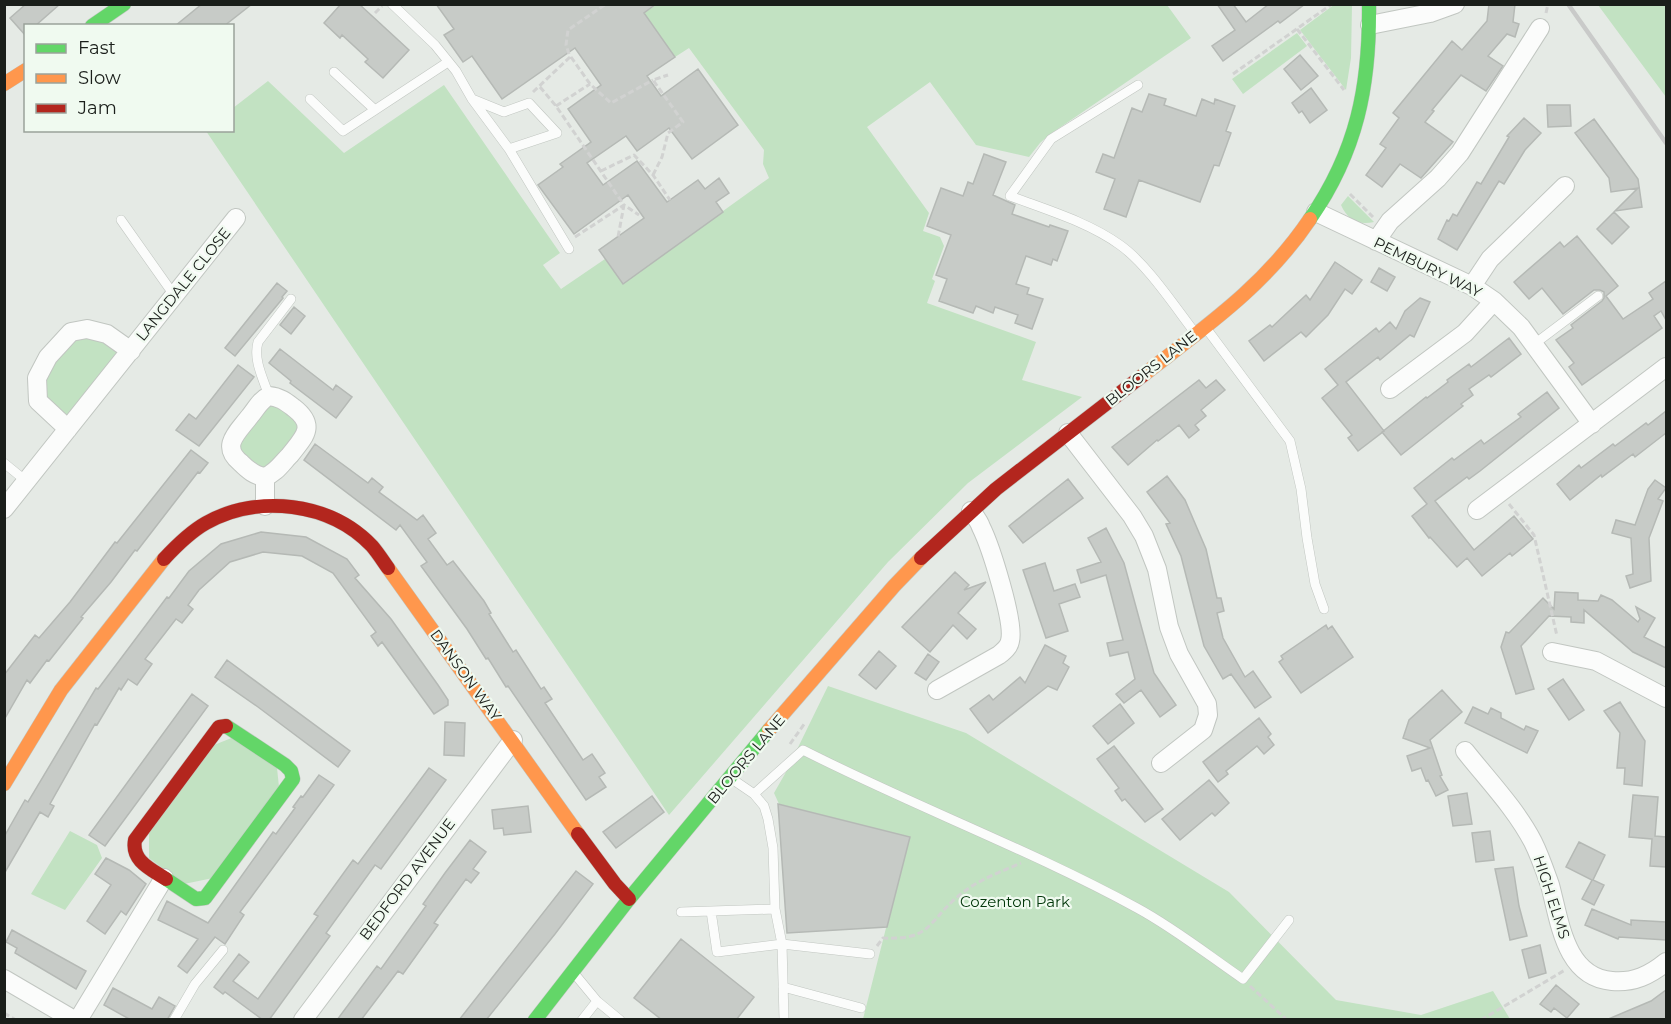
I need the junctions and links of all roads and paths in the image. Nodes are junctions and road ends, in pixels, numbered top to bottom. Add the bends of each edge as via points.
1 (124, 4) edge
2 (383, 4) edge
3 (392, 4) edge
4 (1332, 4) edge
5 (1369, 4) edge
6 (1455, 4) edge
7 (605, 5) edge
8 (375, 13) dead end
9 (95, 24) edge
10 (1370, 26) junction
11 (1540, 28) dead end
12 (1298, 29) junction
13 (570, 57) junction
14 (448, 62) junction
15 (24, 71) edge
16 (334, 72) dead end
17 (1233, 74) dead end
18 (668, 75) dead end
19 (653, 80) junction
20 (4, 84) edge
21 (590, 84) junction
22 (1138, 85) dead end
23 (540, 87) junction
24 (531, 93) dead end
25 (1348, 96) dead end
26 (310, 99) dead end
27 (472, 99) junction
28 (556, 106) junction
29 (375, 110) junction
30 (509, 149) junction
31 (601, 171) junction
32 (653, 175) junction
33 (1565, 186) dead end
34 (1330, 189) junction
35 (670, 200) dead end
36 (624, 206) junction
37 (1316, 212) junction
38 (639, 215) dead end
39 (236, 218) dead end
40 (121, 220) dead end
41 (1380, 235) junction
42 (618, 237) dead end
43 (568, 246) joint
44 (1472, 286) junction
45 (174, 295) junction
46 (1598, 296) dead end
47 (291, 299) dead end
48 (1494, 301) junction
49 (1200, 330) junction
50 (1533, 345) junction
51 (131, 351) junction
52 (1666, 368) edge
53 (1390, 389) dead end
54 (269, 396) junction
55 (1592, 424) junction
56 (68, 429) junction
57 (1068, 433) junction
58 (4, 463) edge
59 (265, 477) junction
60 (26, 481) junction
61 (1500, 494) junction
62 (265, 506) junction
63 (4, 509) edge
64 (1477, 510) dead end
65 (971, 511) junction
66 (1324, 609) dead end
67 (1557, 652) joint
68 (937, 690) dead end
69 (1666, 698) edge
70 (513, 740) junction
71 (1465, 750) dead end
72 (1161, 763) dead end
73 (730, 777) junction
74 (4, 784) edge
75 (754, 794) junction
76 (1036, 857) junction
77 (164, 878) junction
78 (628, 898) junction
79 (776, 909) junction
80 (711, 911) junction
81 (681, 912) dead end
82 (1289, 920) dead end
83 (782, 944) junction
84 (223, 950) dead end
85 (870, 954) joint
86 (1666, 962) edge
87 (1577, 963) junction
88 (573, 971) junction
89 (4, 979) edge
90 (1243, 980) junction
91 (783, 987) junction
92 (597, 1000) junction
93 (861, 1008) dead end
94 (4, 1013) edge
95 (784, 1019) edge
96 (16, 1020) edge
97 (76, 1020) edge
98 (174, 1020) edge
99 (303, 1020) edge
100 (535, 1020) edge
101 (582, 1020) edge
102 (620, 1020) edge
103 (1287, 1020) edge
104 (1481, 1020) edge

1 - 9 street
2 - 8 path
3 - 14 lane
4 - 12 path
5 - 10 street, BLOORS LANE
6 - 10 street
7 - 13 path via 568,30 566,45
10 - 34 street, BLOORS LANE via 1369,68 1359,118 1348,153
11 - 41 street via 1461,153
12 - 17 path
12 - 25 path
13 - 21 path
13 - 23 path
14 - 27 lane
14 - 29 lane
15 - 20 street
16 - 29 lane
18 - 19 path
19 - 21 path via 611,103
19 - 32 path via 683,122 668,133
21 - 28 path
22 - 49 lane via 1051,140 1010,196 1122,246
23 - 24 path
23 - 28 path
26 - 29 lane via 344,131
27 - 30 lane
27 - 30 lane via 504,112 529,103 557,133
28 - 31 path
30 - 43 lane
31 - 32 path via 634,154
31 - 36 path
32 - 35 path
33 - 44 street via 1490,259
34 - 37 street, BLOORS LANE
34 - 41 path via 1347,192
36 - 38 path
36 - 42 path
36 - 43 path
37 - 41 street, PEMBURY WAY
37 - 49 street, BLOORS LANE via 1293,246 1263,279
39 - 45 street, LANGDALE CLOSE
40 - 45 lane
41 - 44 street, PEMBURY WAY
44 - 48 street, PEMBURY WAY
45 - 51 street, LANGDALE CLOSE
46 - 50 lane
47 - 54 lane via 256,350
48 - 50 street, PEMBURY WAY
48 - 53 street via 1465,333
49 - 57 street, BLOORS LANE
49 - 66 lane via 1290,441 1315,584
50 - 55 street, PEMBURY WAY
51 - 56 street, LANGDALE CLOSE
51 - 56 street, LANGDALE CLOSE via 107,334 87,329 71,332 48,357 37,378 38,401
52 - 55 street
54 - 59 street via 262,399 230,447 233,457
54 - 59 street via 284,400 308,424 298,444 274,473
55 - 61 street
56 - 60 street, LANGDALE CLOSE
57 - 65 street, BLOORS LANE
57 - 72 street via 1144,536 1157,569 1179,654 1207,704 1203,730
58 - 60 lane
59 - 62 street
60 - 63 street, LANGDALE CLOSE
61 - 64 street
61 - 67 path via 1534,535
62 - 70 street, DANSON WAY via 323,515 357,532 373,547
62 - 74 street, DANSON WAY via 221,516 176,546 60,692
65 - 68 street via 990,549 1011,638 999,655
65 - 73 street, BLOORS LANE via 894,586
67 - 69 street via 1596,661
70 - 78 street, DANSON WAY
70 - 99 street, BEDFORD AVENUE
71 - 87 street, HIGH ELMS via 1533,842 1564,937
73 - 75 lane
73 - 78 street, BLOORS LANE
75 - 76 lane via 803,750
75 - 79 lane via 768,819
76 - 85 path via 993,873 956,898 922,932 911,937 883,938
76 - 90 lane via 1139,909
77 - 77 street via 137,857 134,841 219,727 234,730 291,771 293,779 287,789 206,898 196,899
77 - 97 street
78 - 88 street, BLOORS LANE
79 - 80 lane
79 - 83 lane
80 - 81 lane
80 - 83 lane via 717,952
82 - 90 lane
83 - 85 lane
83 - 91 lane
84 - 98 lane via 195,984
86 - 87 street, HIGH ELMS via 1642,978 1617,982 1593,977
87 - 104 path
88 - 92 lane
88 - 100 street, BLOORS LANE
89 - 97 street
90 - 103 path
91 - 93 lane
91 - 95 lane
92 - 101 lane
92 - 102 lane
94 - 96 path

